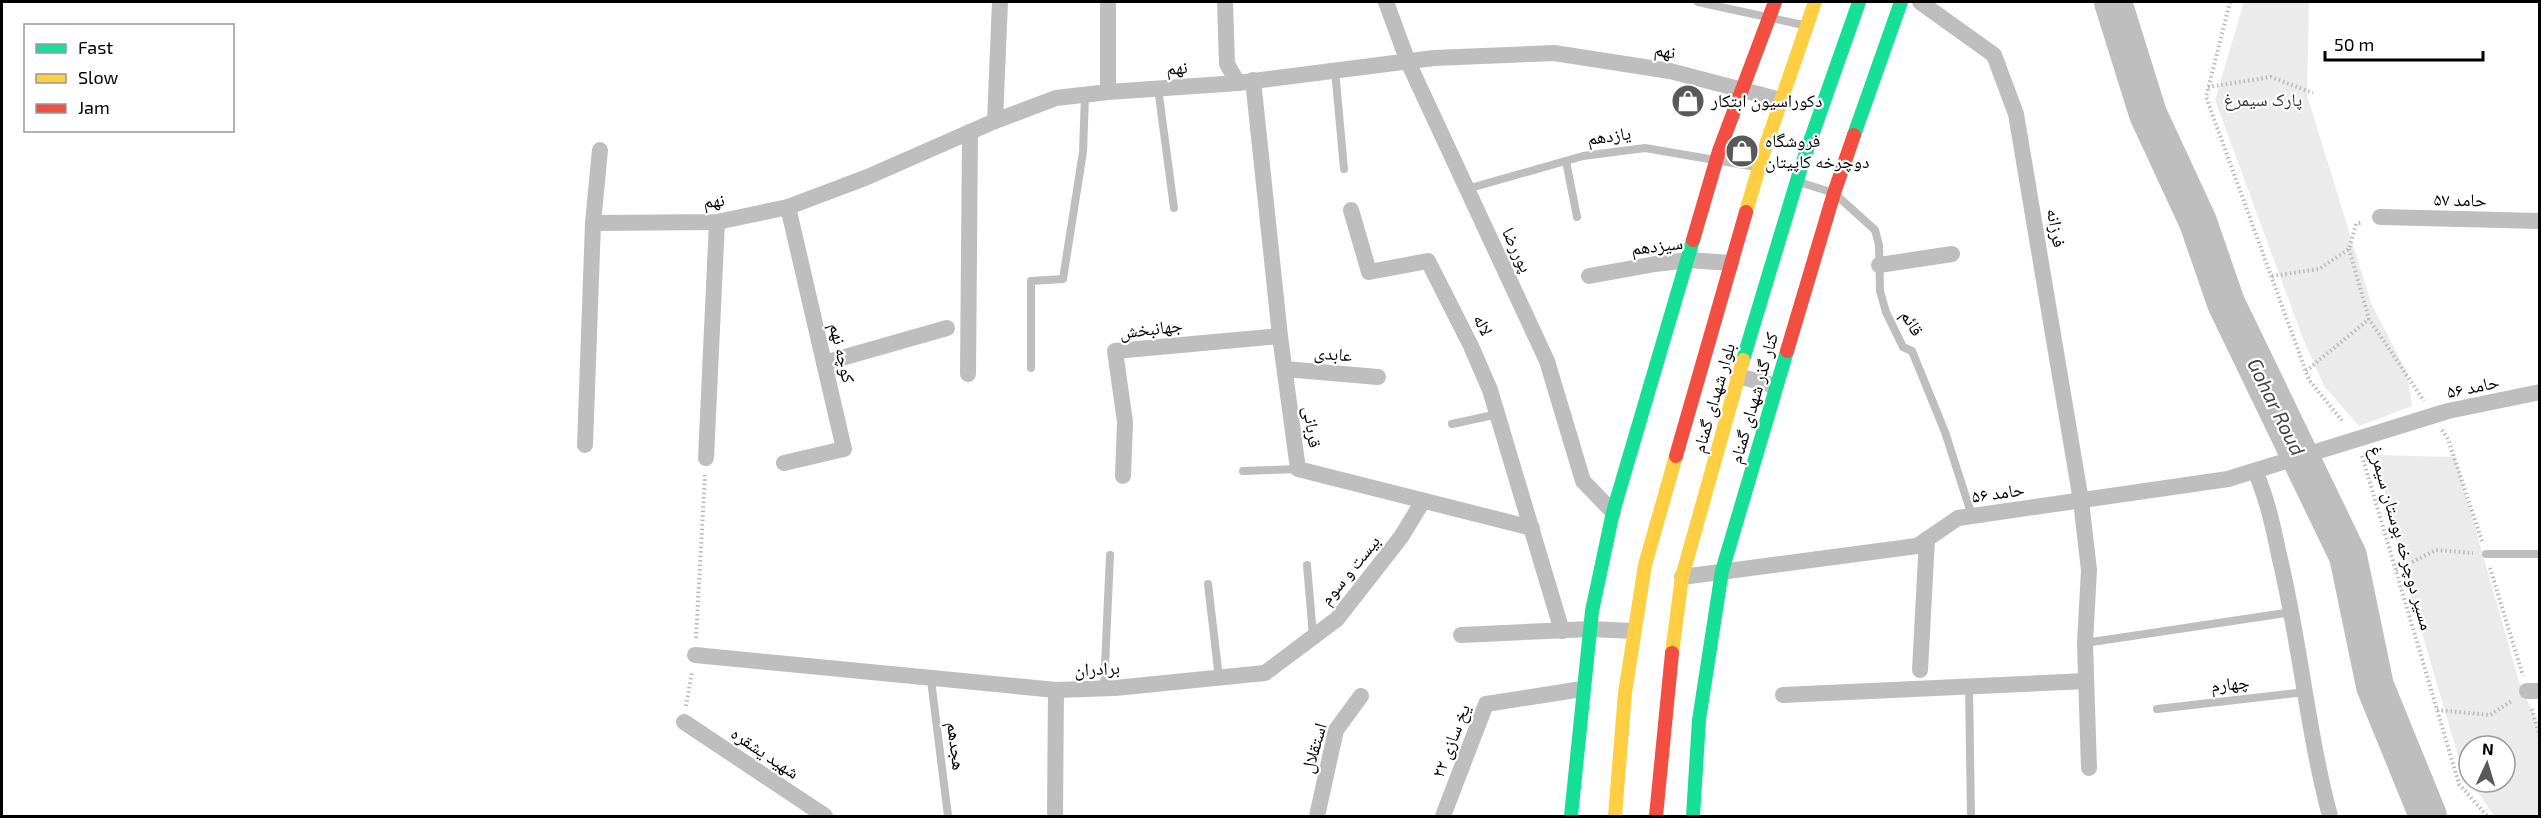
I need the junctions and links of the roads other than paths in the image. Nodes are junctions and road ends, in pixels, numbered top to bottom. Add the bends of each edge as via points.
1 (1000, 2) edge
2 (1108, 2) edge
3 (1225, 2) edge
4 (1386, 2) edge
5 (1698, 2) edge
6 (1775, 2) edge
7 (1815, 2) edge
8 (1859, 2) edge
9 (1901, 2) edge
10 (1920, 2) edge
11 (1769, 17) junction
12 (1806, 26) junction
13 (1407, 62) junction
14 (1335, 70) junction
15 (1246, 81) junction
16 (1158, 88) junction
17 (1740, 89) junction
18 (1108, 92) junction
19 (1085, 95) junction
20 (1781, 100) junction
21 (994, 121) junction
22 (970, 132) junction
23 (600, 150) dead end
24 (1717, 159) junction
25 (1566, 161) junction
26 (1759, 167) junction
27 (1344, 169) dead end
28 (1797, 182) junction
29 (1467, 189) junction
30 (1834, 193) junction
31 (788, 207) junction
32 (1174, 208) dead end
33 (1351, 210) dead end
34 (1577, 217) dead end
35 (2380, 218) road end
36 (2540, 221) edge
37 (717, 222) junction
38 (593, 223) junction
39 (1952, 254) dead end
40 (1689, 260) junction
41 (1731, 263) junction
42 (1879, 266) junction
43 (1589, 276) dead end
44 (947, 328) dead end
45 (1280, 336) junction
46 (824, 363) junction
47 (1031, 368) dead end
48 (1285, 369) junction
49 (968, 374) dead end
50 (1738, 376) junction
51 (1378, 377) dead end
52 (1776, 386) junction
53 (2540, 392) edge
54 (1498, 414) junction
55 (1452, 424) dead end
56 (585, 445) dead end
57 (706, 458) road end
58 (784, 463) dead end
59 (1298, 469) junction
60 (1243, 471) dead end
61 (2255, 471) junction
62 (1123, 476) dead end
63 (1423, 501) junction
64 (2081, 501) junction
65 (1613, 512) junction
66 (1972, 516) junction
67 (1532, 528) junction
68 (1927, 539) junction
69 (2486, 554) road end
70 (2540, 554) edge
71 (1110, 555) dead end
72 (1307, 565) dead end
73 (1722, 571) junction
74 (1682, 577) junction
75 (1208, 584) dead end
76 (2293, 612) junction
77 (1590, 629) junction
78 (1633, 630) junction
79 (1562, 631) junction
80 (1461, 635) dead end
81 (1313, 637) junction
82 (2085, 643) junction
83 (695, 655) road end
84 (1920, 670) dead end
85 (1265, 673) joint
86 (1220, 678) junction
87 (931, 680) junction
88 (2086, 681) junction
89 (1969, 685) junction
90 (1104, 688) junction
91 (1582, 689) junction
92 (1056, 690) junction
93 (2305, 692) junction
94 (1783, 695) dead end
95 (1361, 696) dead end
96 (2157, 709) dead end
97 (684, 722) road end
98 (2089, 768) dead end
99 (818, 814) edge
100 (948, 816) edge
101 (1055, 816) edge
102 (1317, 816) edge
103 (1443, 816) edge
104 (1571, 816) edge
105 (1615, 816) edge
106 (1656, 816) edge
107 (1693, 816) edge
108 (1971, 816) edge
109 (2330, 816) edge

1 - 21 street
2 - 18 street
3 - 15 street, قربانی via 1227,64
4 - 13 street, پوررضا
5 - 11 lane
6 - 11 main road
7 - 12 main road, بلوار شهدای گمنام
8 - 28 main road, بلوار شهدای گمنام
9 - 30 main road, کنار گذر شهدای گمنام
10 - 64 street, فرزانه via 1994,56 2016,114
11 - 12 lane
11 - 17 main road
12 - 20 main road, بلوار شهدای گمنام
13 - 14 street, نهم
13 - 17 street, نهم via 1554,53 1670,71
13 - 29 street, پوررضا
14 - 15 street, نهم
14 - 27 lane
15 - 16 street, نهم
15 - 45 street, قربانی
16 - 18 street, نهم
16 - 32 lane
17 - 20 street, نهم
17 - 24 main road
18 - 19 street, نهم
19 - 21 street, نهم via 1056,98
19 - 47 lane via 1083,152 1063,279 1031,281
20 - 26 main road, بلوار شهدای گمنام
21 - 22 street, نهم
22 - 31 street, نهم
22 - 49 street
23 - 38 street
24 - 25 lane, یازدهم via 1645,148
24 - 26 lane, یازدهم
24 - 40 main road
25 - 29 lane, یازدهم
25 - 34 lane
26 - 41 main road, بلوار شهدای گمنام
28 - 30 lane, قائم
28 - 50 main road, بلوار شهدای گمنام
29 - 65 street, پوررضا via 1547,361 1583,481
30 - 42 lane, قائم via 1875,230
30 - 52 main road, کنار گذر شهدای گمنام
31 - 37 street, نهم
31 - 46 street, کوچه نهم
33 - 54 street, لاله via 1369,272 1428,261 1471,346
35 - 36 street, حامد ۵۷
37 - 38 street, نهم
37 - 57 street
38 - 56 street
39 - 42 street
40 - 41 street, سیزدهم
40 - 43 street, سیزدهم
40 - 65 main road
41 - 78 main road, بلوار شهدای گمنام via 1648,553
42 - 66 lane, قائم via 1880,291 1887,312 1903,347 1912,351 1945,432
44 - 46 street
45 - 48 street, قربانی
45 - 62 street, جهانبخش via 1115,351 1125,422
46 - 58 street, کوچه نهم via 844,449
48 - 51 street, عابدی
48 - 59 street, قربانی
50 - 52 street
50 - 74 main road, بلوار شهدای گمنام
52 - 73 main road, کنار گذر شهدای گمنام
53 - 61 street, حامد ۵۶ via 2448,411
54 - 55 lane
54 - 67 street, لاله
59 - 60 lane
59 - 63 street, قربانی
61 - 64 street, حامد ۵۶ via 2228,479
61 - 76 street via 2265,494
63 - 67 street, قربانی
63 - 81 street, بیست و سوم via 1401,537 1337,619
64 - 66 street, حامد ۵۶
64 - 82 street, فرزانه via 2089,570
65 - 77 main road
66 - 68 street, حامد ۵۶ via 1958,518
67 - 79 street
68 - 73 street, حامد ۵۶ via 1917,546
68 - 84 street
69 - 70 lane
71 - 90 lane
72 - 81 lane
73 - 74 street, حامد ۵۶
73 - 107 main road, کنار گذر شهدای گمنام via 1700,720
74 - 106 main road, بلوار شهدای گمنام
75 - 86 lane
76 - 82 lane
76 - 93 street
77 - 78 street
77 - 79 street
77 - 91 main road
78 - 105 main road, بلوار شهدای گمنام
79 - 80 street
81 - 85 street, بیست و سوم
82 - 88 street, فرزانه
83 - 87 street
85 - 86 street, برادران
86 - 90 street, برادران
87 - 92 street
87 - 100 lane, هجدهم
88 - 89 street
88 - 98 street, فرزانه
89 - 94 street
89 - 108 lane
90 - 92 street, برادران
91 - 103 street, یخ سازی ۲۲ via 1486,704
91 - 104 main road
92 - 101 street, برادران
93 - 96 lane, چهارم
93 - 109 street via 2317,769
95 - 102 street, استقلال via 1336,730
97 - 99 street, شهید یشقره

